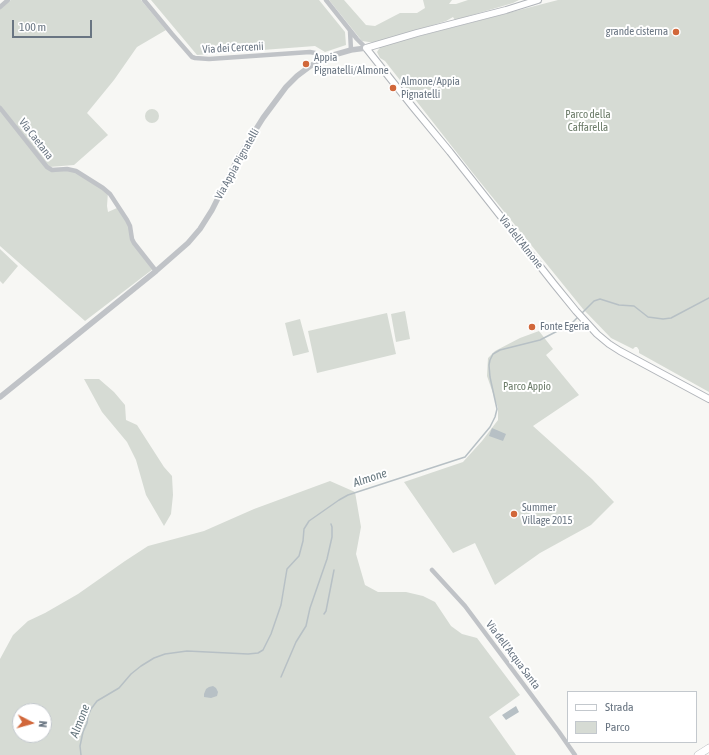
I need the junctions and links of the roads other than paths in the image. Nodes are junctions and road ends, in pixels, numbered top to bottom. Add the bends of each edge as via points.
1 (8, 0) edge
2 (144, 0) edge
3 (326, 0) edge
4 (538, 0) edge
5 (0, 7) edge
6 (350, 30) junction
7 (366, 48) junction
8 (351, 50) junction
9 (323, 58) junction
10 (0, 108) edge
11 (156, 271) junction
12 (0, 397) edge
13 (709, 399) edge
14 (432, 570) dead end
15 (709, 748) edge
16 (575, 755) edge
17 (698, 755) edge

1 - 5 street
2 - 9 street, Via dei Cercenii via 195,58 310,52
3 - 6 street
4 - 7 main road, Via Appia Pignatelli
6 - 7 street
6 - 8 street
7 - 8 street, Via Appia Pignatelli
7 - 13 main road, Via dell'Almone via 597,334 615,347
8 - 9 street, Via Appia Pignatelli
9 - 11 street, Via Appia Pignatelli via 300,73 286,87 238,158 200,229
10 - 11 street, Via Caetana via 47,167 52,170 74,170 108,192 127,220 134,243
11 - 12 street, Via Appia Pignatelli
14 - 16 street, Via dell'Acqua Santa via 465,606
15 - 17 main road

